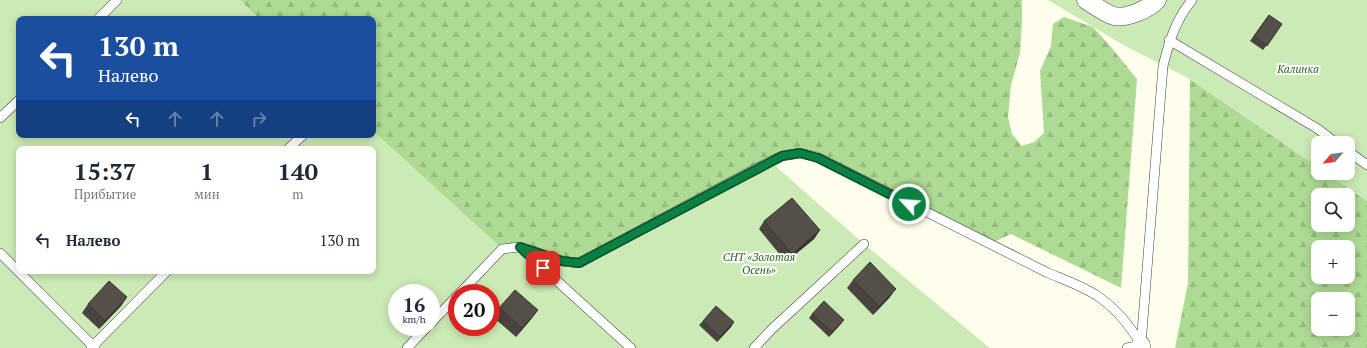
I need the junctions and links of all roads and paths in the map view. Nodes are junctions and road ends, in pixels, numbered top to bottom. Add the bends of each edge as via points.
1 (117, 0) edge
2 (1086, 0) edge
3 (1157, 0) edge
4 (1192, 0) edge
5 (101, 16) edge
6 (1169, 40) junction
7 (16, 103) edge
8 (0, 118) edge
9 (1327, 136) edge
10 (300, 138) edge
11 (291, 146) edge
12 (1355, 157) edge
13 (1367, 165) edge
14 (864, 244) dead end
15 (520, 247) junction
16 (0, 253) edge
17 (16, 269) edge
18 (21, 274) edge
19 (164, 274) edge
20 (469, 284) edge
21 (448, 305) edge
22 (440, 314) edge
23 (418, 336) edge
24 (93, 347) edge
25 (1136, 347) edge
26 (407, 348) edge
27 (631, 348) edge
28 (754, 348) edge

1 - 5 lane
2 - 3 street via 1113,16 1139,12
4 - 6 lane via 1185,8
6 - 9 lane
6 - 25 lane via 1163,66
7 - 8 lane
10 - 11 lane
12 - 13 lane
14 - 28 lane
15 - 20 lane via 502,249
15 - 25 lane via 562,261 579,263 765,164 782,156 800,153 818,158 1099,297 1134,332
15 - 27 lane
16 - 17 lane
18 - 24 lane
19 - 24 lane
21 - 22 lane
23 - 26 lane

